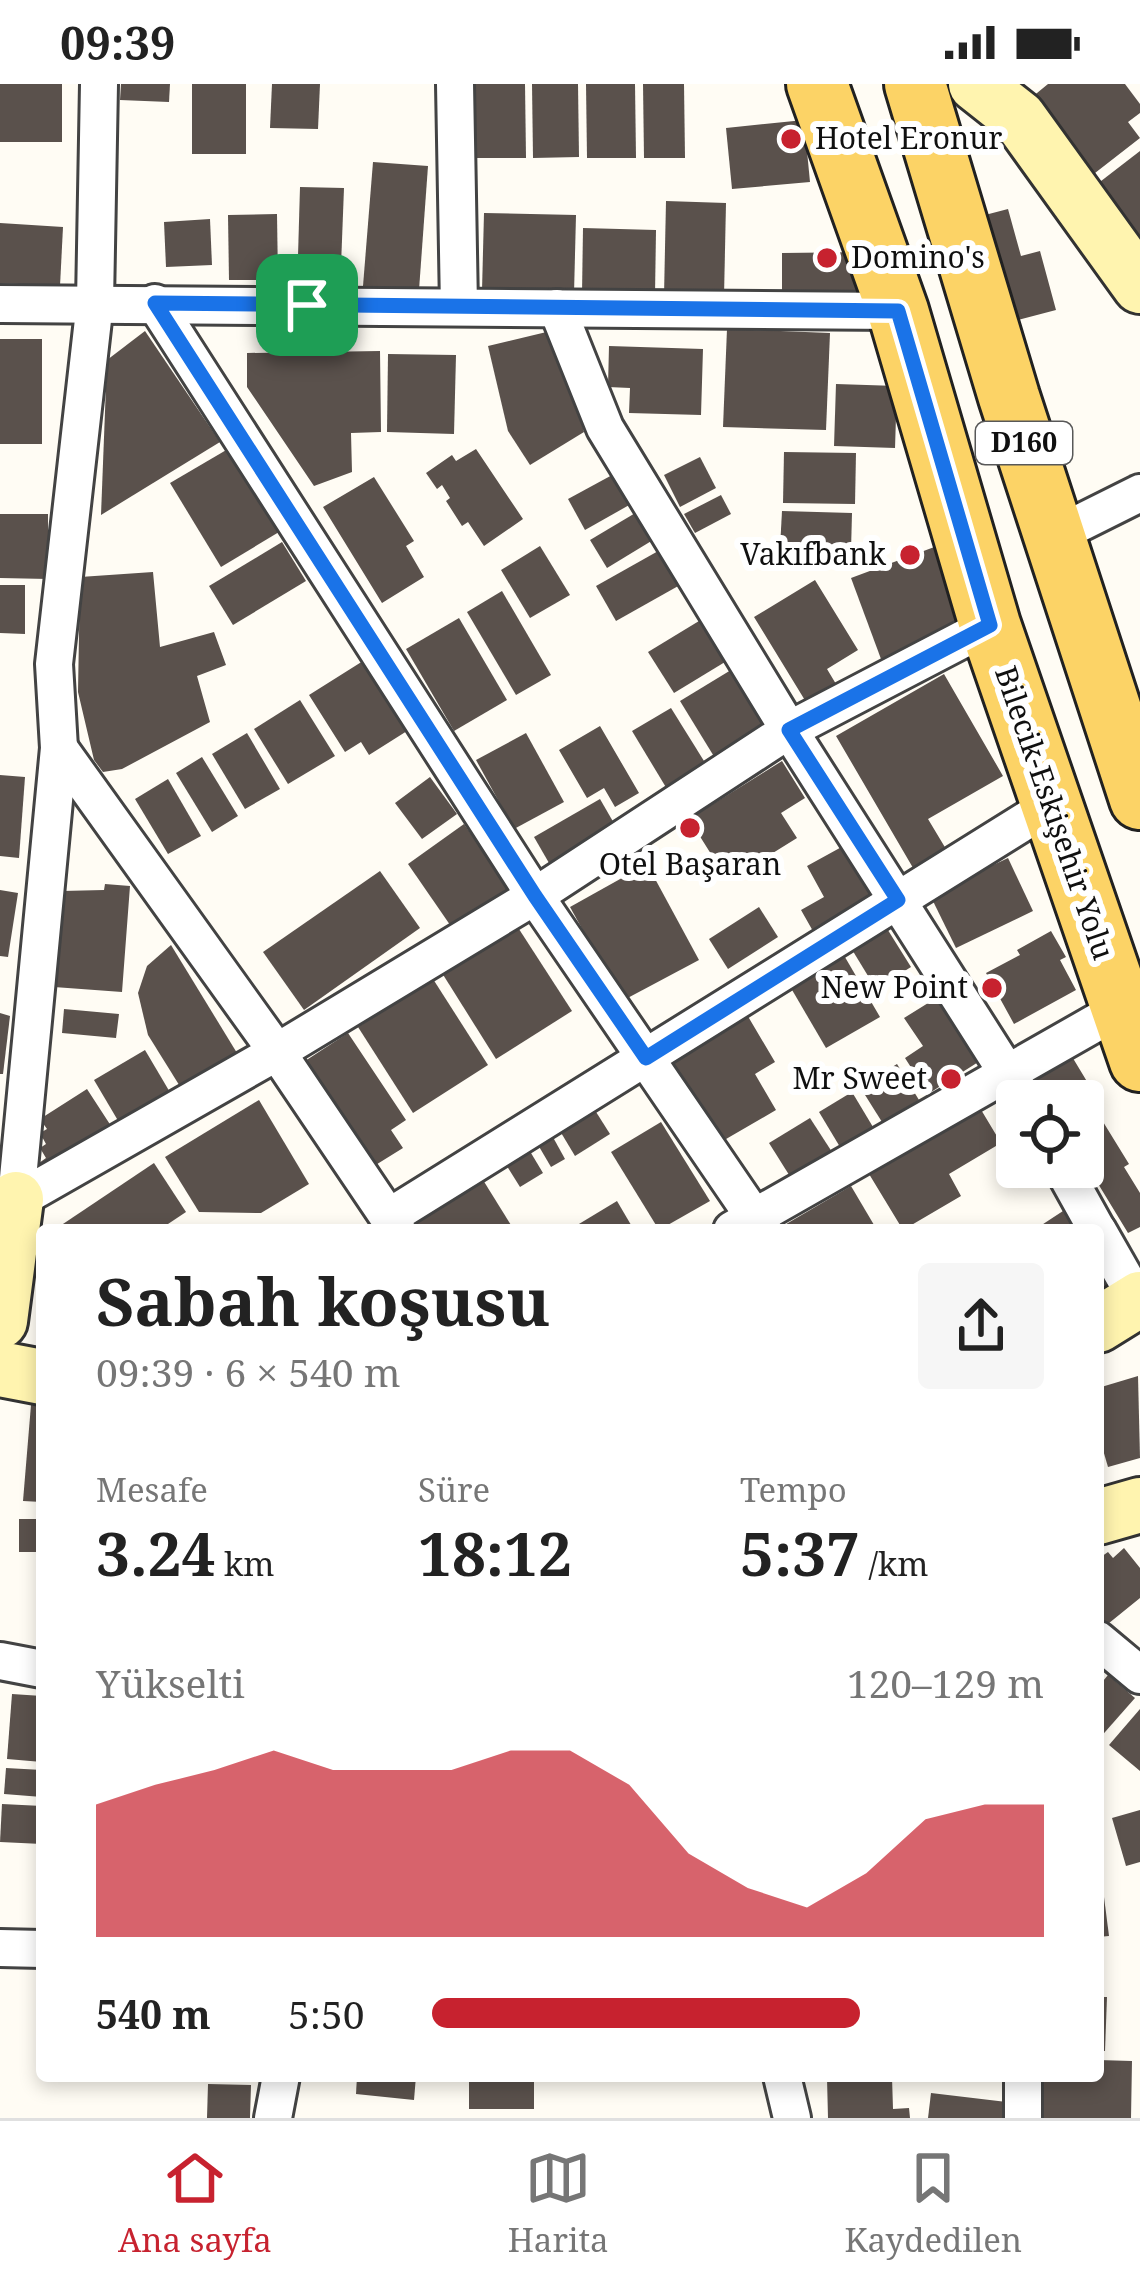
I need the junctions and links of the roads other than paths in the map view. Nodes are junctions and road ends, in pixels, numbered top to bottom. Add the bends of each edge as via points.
1 (99, 84) edge
2 (455, 84) edge
3 (817, 84) edge
4 (915, 84) edge
5 (976, 84) edge
6 (1140, 286) edge
7 (95, 302) junction
8 (155, 303) junction
9 (0, 304) edge
10 (459, 307) junction
11 (557, 308) junction
12 (898, 311) junction
13 (1140, 493) edge
14 (1054, 536) junction
15 (990, 625) junction
16 (789, 730) junction
17 (59, 748) junction
18 (1140, 799) edge
19 (1051, 805) junction
20 (535, 896) junction
21 (898, 900) junction
22 (17, 983) edge
23 (1130, 1035) edge
24 (278, 1052) junction
25 (646, 1058) junction
26 (1013, 1080) edge
27 (1030, 1080) edge
28 (996, 1097) edge
29 (1074, 1188) edge
30 (8, 1204) edge
31 (393, 1224) edge
32 (749, 1224) edge
33 (752, 1224) edge
34 (1094, 1224) edge
35 (1104, 1248) edge
36 (1125, 1308) edge
37 (0, 1321) edge
38 (0, 1369) edge
39 (36, 1376) edge
40 (1140, 1505) edge
41 (1104, 1515) edge
42 (1104, 1645) edge
43 (0, 1661) edge
44 (36, 1668) edge
45 (1140, 1675) edge
46 (0, 1948) edge
47 (36, 1949) edge
48 (280, 2082) edge
49 (783, 2082) edge
50 (1023, 2082) edge
51 (273, 2118) edge
52 (792, 2118) edge
53 (1023, 2118) edge

1 - 7 street
2 - 10 street
3 - 12 main road, Bilecik-Eskişehir Yolu / D160
4 - 14 main road, D160
5 - 6 street via 1019,118
7 - 8 street
7 - 9 street
7 - 17 street via 54,664
8 - 10 street
8 - 20 street
10 - 11 street
11 - 12 street
11 - 16 street via 605,428
12 - 15 main road, Bilecik-Eskişehir Yolu / D160
13 - 14 street
14 - 18 main road, D160
15 - 16 street
15 - 19 main road, Bilecik-Eskişehir Yolu / D160
16 - 20 street
16 - 21 street
17 - 22 street
17 - 24 street
19 - 21 street
19 - 23 main road, Bilecik-Eskişehir Yolu / D160
20 - 24 street
20 - 25 street
21 - 25 street
21 - 26 street
22 - 30 street
23 - 27 street
24 - 30 street
24 - 31 street
25 - 31 street
25 - 32 street
28 - 33 street
29 - 34 street
30 - 37 street
35 - 36 street
38 - 39 street
40 - 41 street
42 - 45 street
43 - 44 street
46 - 47 street
48 - 51 street
49 - 52 street
50 - 53 street

